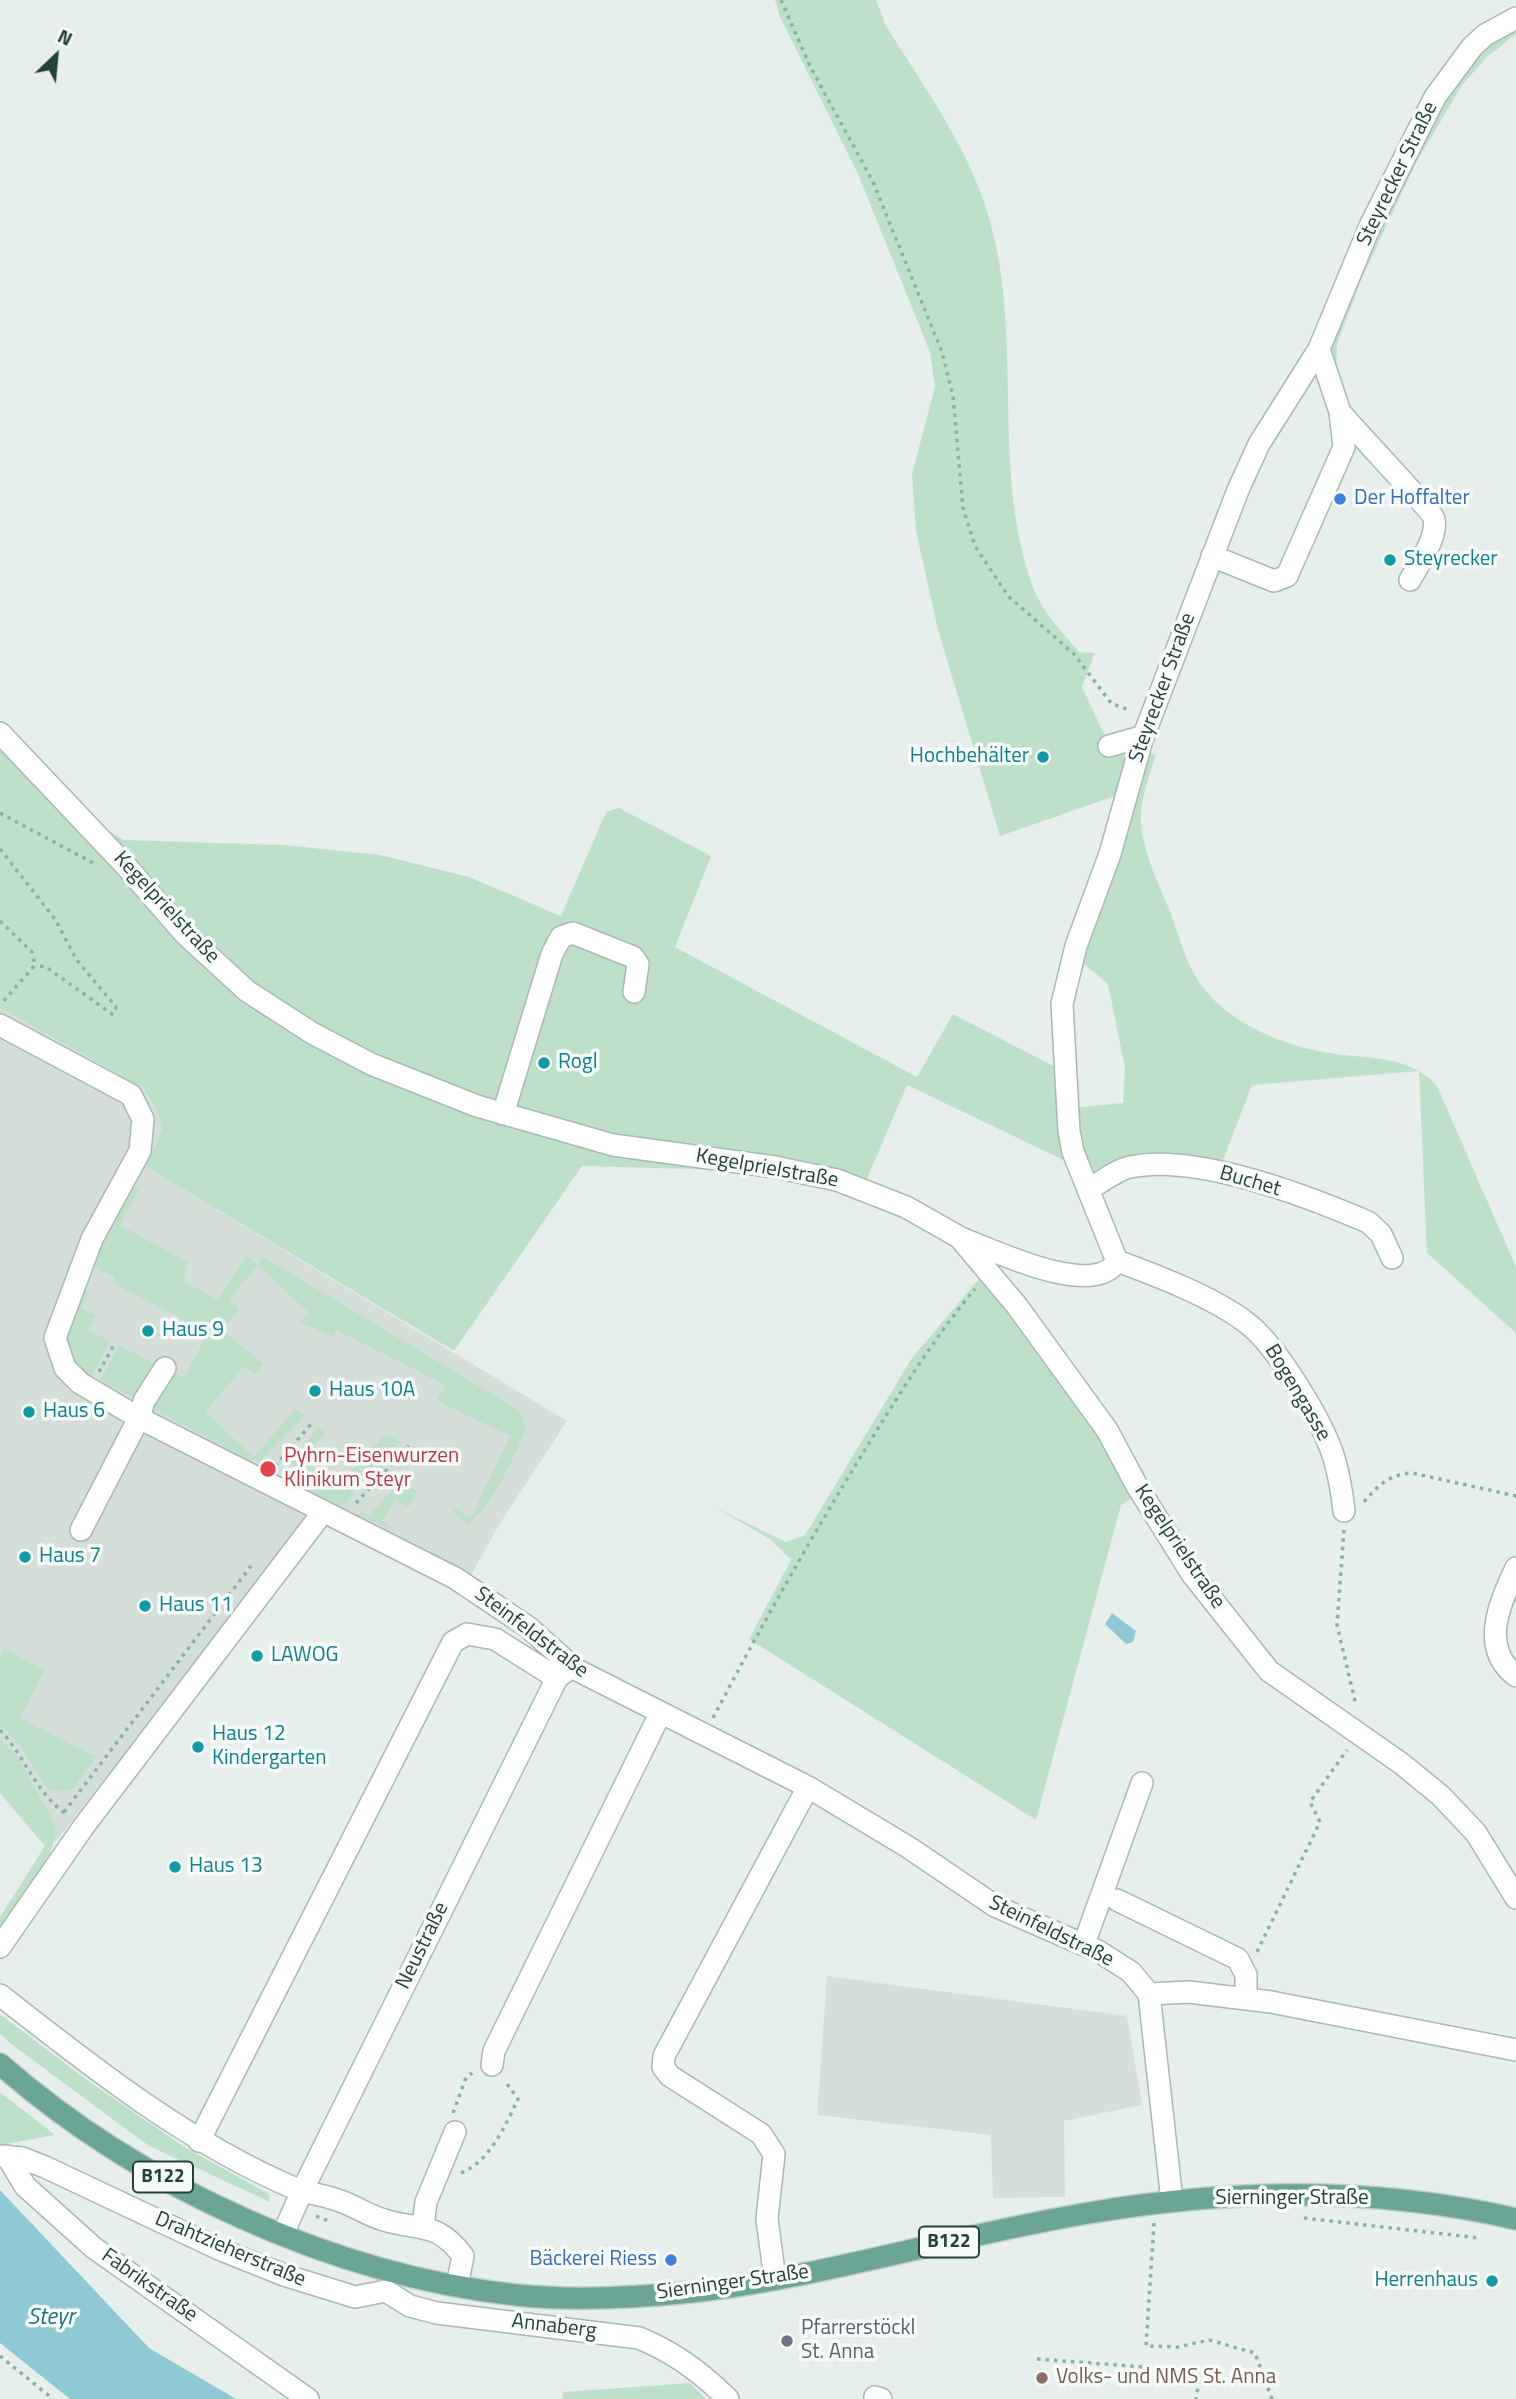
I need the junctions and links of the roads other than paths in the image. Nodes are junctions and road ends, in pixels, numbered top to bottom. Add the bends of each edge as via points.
1 (1516, 18) edge
2 (1319, 349) junction
3 (1340, 412) junction
4 (1212, 556) junction
5 (1410, 580) dead end
6 (0, 733) edge
7 (1144, 736) junction
8 (1109, 746) dead end
9 (634, 992) dead end
10 (0, 1025) edge
11 (503, 1114) junction
12 (1088, 1190) junction
13 (959, 1237) junction
14 (1392, 1258) dead end
15 (1117, 1261) junction
16 (165, 1368) dead end
17 (139, 1418) junction
18 (332, 1516) junction
19 (1349, 1517) road end
20 (81, 1530) dead end
21 (1516, 1568) edge
22 (566, 1674) junction
23 (1516, 1676) edge
24 (660, 1714) junction
25 (1142, 1783) dead end
26 (808, 1787) junction
27 (1516, 1898) edge
28 (1117, 1900) dead end
29 (1084, 1944) junction
30 (0, 1947) edge
31 (1149, 1994) junction
32 (0, 1995) edge
33 (1246, 1998) junction
34 (1516, 2050) edge
35 (0, 2064) edge
36 (492, 2065) road end
37 (455, 2132) road end
38 (199, 2141) junction
39 (4, 2156) edge
40 (302, 2191) junction
41 (1172, 2201) junction
42 (1516, 2219) edge
43 (423, 2226) junction
44 (284, 2234) junction
45 (775, 2279) junction
46 (388, 2281) junction
47 (457, 2286) junction
48 (308, 2399) edge
49 (728, 2399) edge

1 - 2 street, Steyrecker Straße via 1472,47 1435,97 1370,226
2 - 3 street
2 - 4 street, Steyrecker Straße via 1259,444
3 - 4 street via 1344,447 1287,576 1274,581
3 - 5 street via 1434,519 1434,531
4 - 7 street, Steyrecker Straße
6 - 11 street, Kegelprielstraße via 185,934 247,991 371,1064
7 - 8 street
7 - 12 street, Steyrecker Straße via 1110,854 1076,946 1062,1004 1069,1131
9 - 11 street via 638,964 633,957 573,933 561,937
10 - 17 street, Steinfeldstraße via 131,1095 142,1119 140,1151 92,1239 55,1338 65,1368
11 - 13 street, Kegelprielstraße via 612,1145 837,1180 906,1207
12 - 14 street, Buchet via 1129,1167 1196,1168 1234,1175 1368,1222 1381,1234
12 - 15 street, Steyrecker Straße
13 - 15 street via 1065,1275 1105,1272
13 - 27 street, Kegelprielstraße via 1107,1430 1192,1574 1269,1671 1441,1796 1476,1833
15 - 19 street, Bogengasse via 1229,1312 1263,1338 1323,1432
16 - 17 street
17 - 18 street, Steinfeldstraße
17 - 20 street
18 - 22 street, Steinfeldstraße via 495,1602
18 - 30 street via 84,1826
21 - 23 street via 1497,1618 1495,1644 1501,1661
22 - 24 street, Steinfeldstraße
22 - 38 street via 495,1639 467,1634 453,1642
22 - 40 street, Neustraße
24 - 26 street, Steinfeldstraße
24 - 36 street via 494,2051
25 - 29 street
26 - 29 street, Steinfeldstraße via 995,1906
26 - 45 street via 664,2056 663,2067 761,2134 775,2154 767,2219
28 - 33 street via 1238,1959 1246,1975
29 - 31 street, Steinfeldstraße via 1131,1972
31 - 33 street via 1189,1992
31 - 41 street
32 - 38 street
33 - 34 street
35 - 44 main road, Sierninger Straße / B122 via 117,2151 184,2189
37 - 43 street via 426,2202
38 - 40 street
39 - 46 street, Drahtzieherstraße via 46,2167 284,2275 355,2297
39 - 48 street, Fabrikstraße via 25,2186 94,2248
40 - 43 street via 344,2202 392,2223
40 - 44 street, Neustraße
41 - 42 main road, Sierninger Straße / B122 via 1322,2195 1410,2202
41 - 45 main road, Sierninger Straße / B122 via 1088,2213
43 - 47 street via 452,2242 463,2256
44 - 46 main road, Sierninger Straße / B122
45 - 47 main road, Sierninger Straße / B122 via 622,2298 516,2295
46 - 47 main road, Sierninger Straße / B122
46 - 49 street, Annaberg via 410,2306 437,2313 639,2339 686,2362

